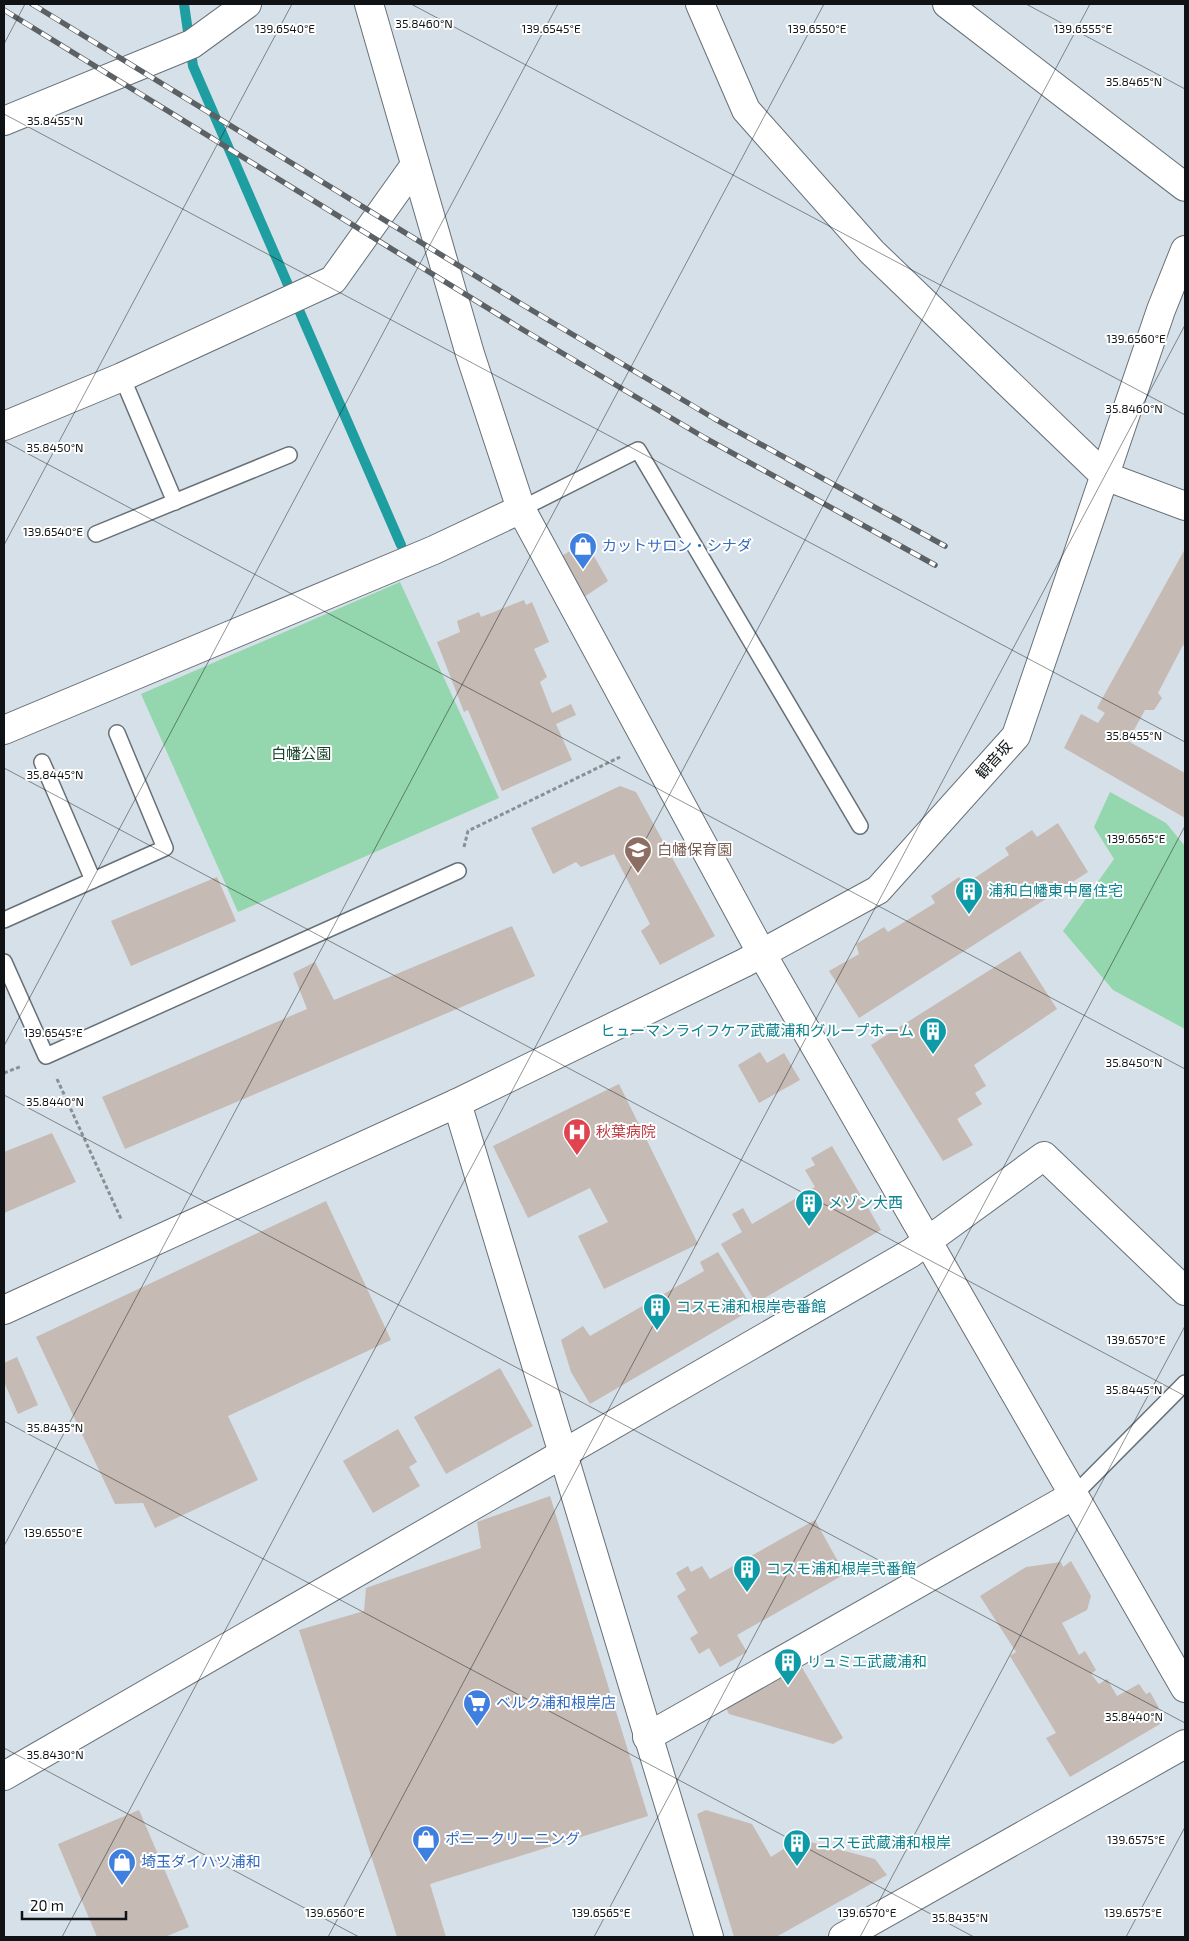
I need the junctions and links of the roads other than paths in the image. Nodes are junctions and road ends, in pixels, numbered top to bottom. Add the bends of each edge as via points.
1 (247, 4) edge
2 (369, 4) edge
3 (700, 4) edge
4 (947, 4) edge
5 (4, 121) edge
6 (415, 165) junction
7 (1185, 187) edge
8 (1185, 250) edge
9 (122, 377) junction
10 (4, 426) edge
11 (289, 455) dead end
12 (1105, 476) junction
13 (175, 502) junction
14 (1185, 506) edge
15 (521, 509) junction
16 (96, 534) dead end
17 (4, 730) edge
18 (117, 733) dead end
19 (42, 762) dead end
20 (860, 826) dead end
21 (458, 871) road end
22 (93, 880) junction
23 (4, 920) edge
24 (762, 954) junction
25 (4, 962) edge
26 (457, 1103) junction
27 (928, 1242) junction
28 (1185, 1290) edge
29 (4, 1310) edge
30 (1185, 1383) edge
31 (563, 1455) junction
32 (1074, 1495) junction
33 (1185, 1688) edge
34 (647, 1737) junction
35 (1185, 1744) edge
36 (4, 1776) edge
37 (709, 1937) edge
38 (843, 1937) edge

1 - 5 street via 192,44
2 - 6 street
3 - 12 street via 746,110 872,252
4 - 7 street
6 - 9 street via 333,280
6 - 15 street via 470,354
8 - 12 street, 観音坂 via 1161,310
9 - 10 street
9 - 13 lane
11 - 13 lane
12 - 14 street
12 - 24 street, 観音坂 via 1016,736 878,890
13 - 16 lane
15 - 17 street via 434,550
15 - 20 lane via 638,450
15 - 24 street
18 - 22 lane via 165,848
19 - 22 lane
21 - 25 lane via 46,1056
22 - 23 lane
24 - 26 street, 観音坂
24 - 27 street
26 - 29 street, 観音坂
26 - 31 street
27 - 28 street via 1044,1156
27 - 31 street
27 - 32 street
30 - 32 lane
31 - 34 street
31 - 36 street
32 - 33 street
32 - 34 street
34 - 37 street
35 - 38 street

